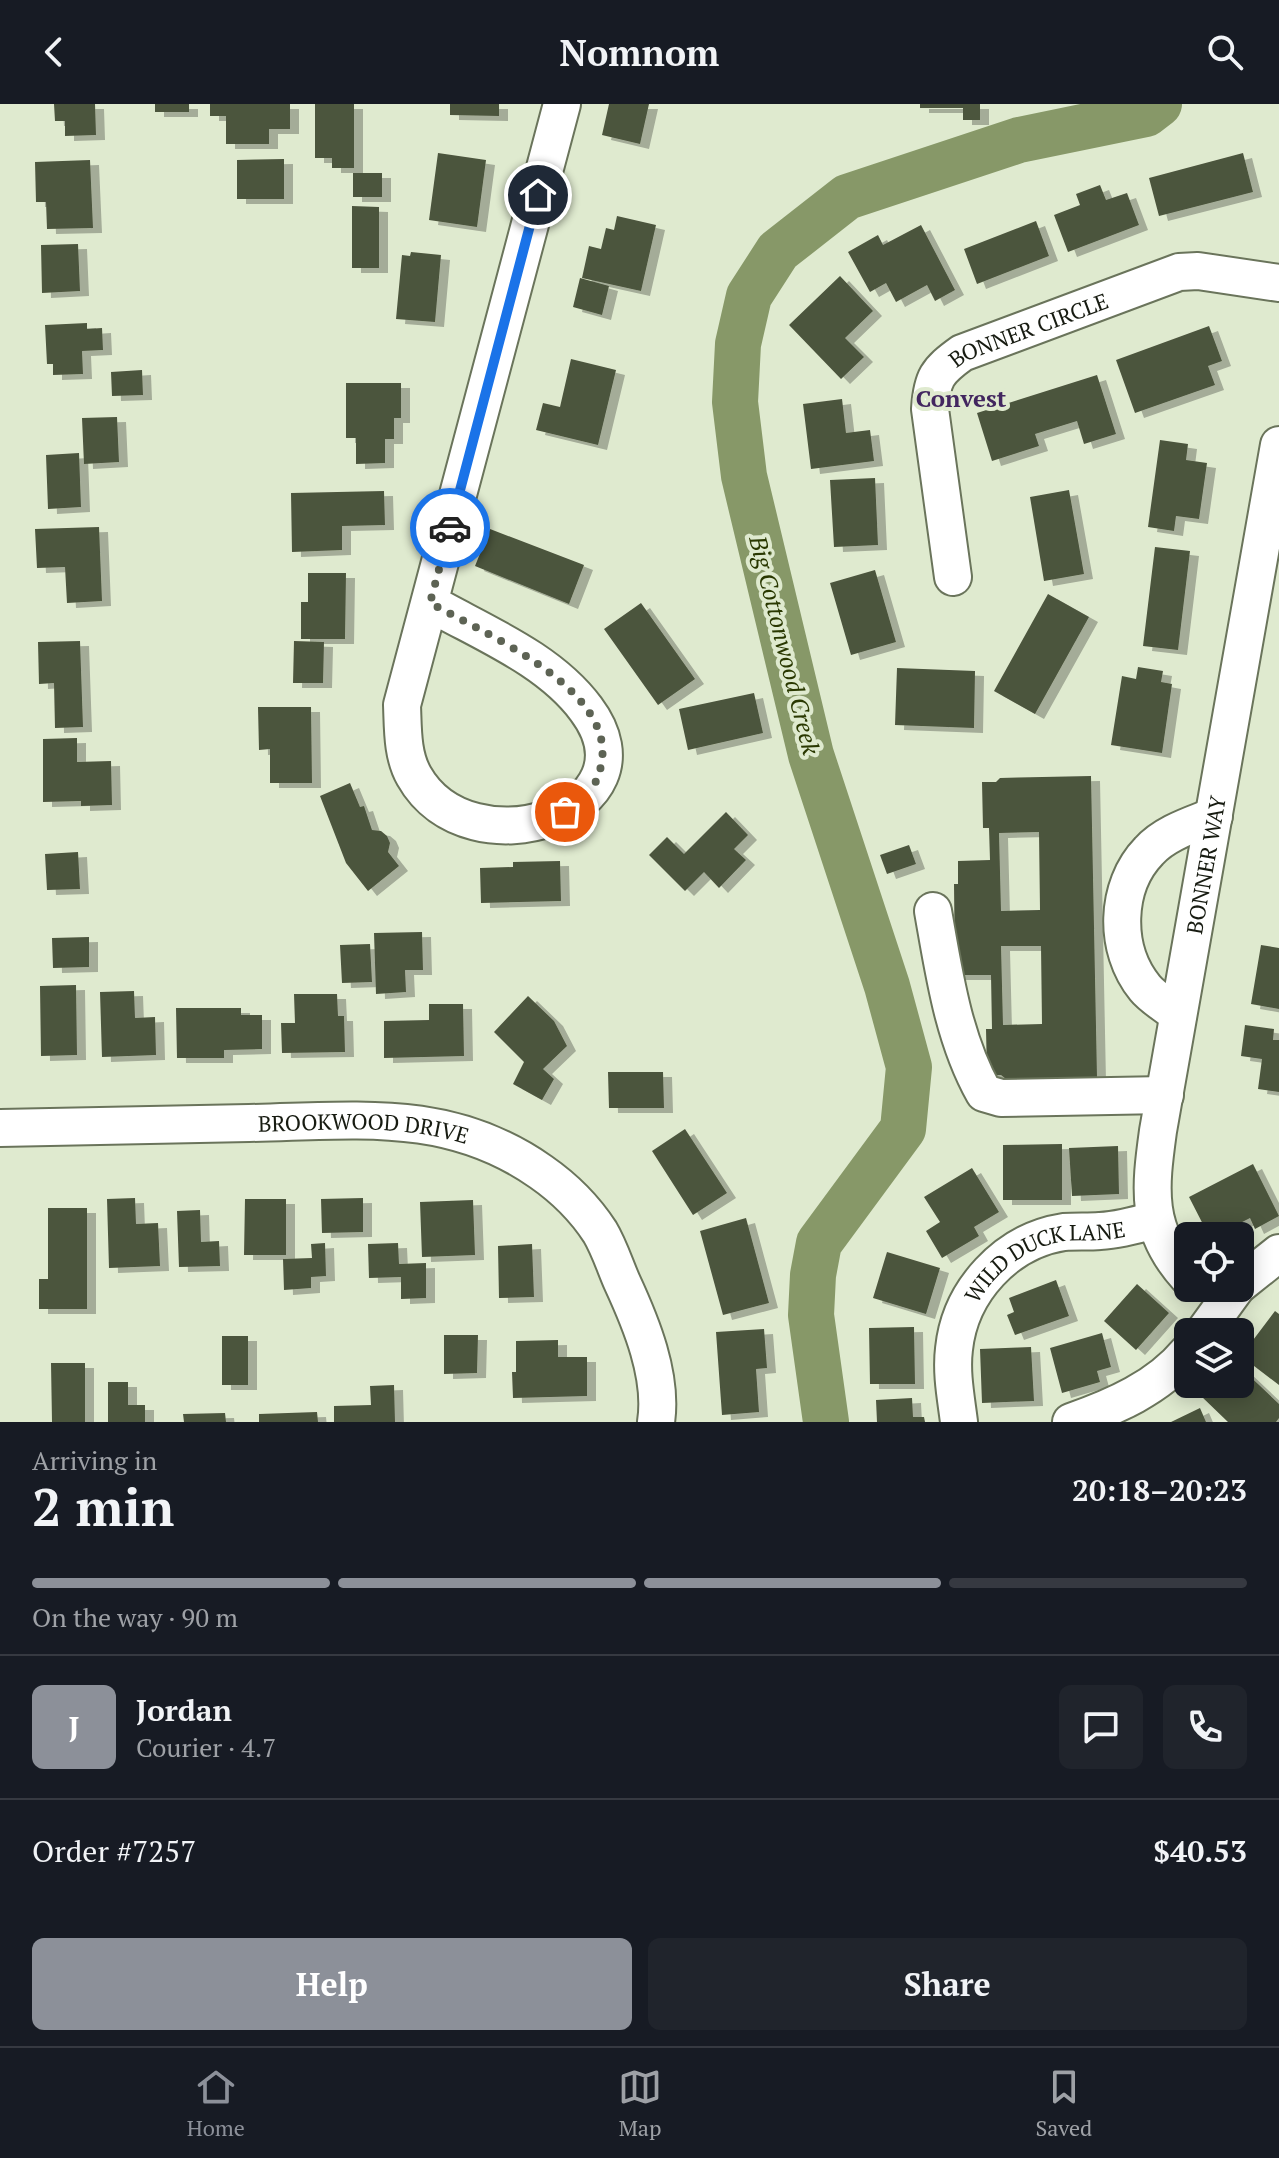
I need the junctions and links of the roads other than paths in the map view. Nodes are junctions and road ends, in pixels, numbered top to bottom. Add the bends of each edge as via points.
1 (562, 104) edge
2 (1279, 283) edge
3 (1279, 445) edge
4 (953, 577) dead end
5 (430, 603) junction
6 (1214, 816) junction
7 (933, 911) dead end
8 (1178, 1015) junction
9 (1165, 1095) junction
10 (0, 1128) edge
11 (1154, 1220) junction
12 (1279, 1253) edge
13 (1174, 1262) edge
14 (1254, 1273) edge
15 (1174, 1365) edge
16 (656, 1422) edge
17 (959, 1422) edge
18 (1071, 1422) edge

1 - 5 street
2 - 4 street, BONNER CIRCLE via 1179,272 962,353 940,369 931,387 930,409
3 - 6 street, BONNER WAY
5 - 5 street via 540,665 586,708 598,727 603,752 600,777 588,797 565,812 528,824 496,826 448,812 414,777 404,748 402,705
6 - 8 street, BONNER WAY
6 - 8 street via 1150,849 1125,891 1122,923 1128,959 1145,988
7 - 9 street via 947,991 970,1068 984,1093 1001,1098
8 - 9 street, BONNER WAY
9 - 11 street, BONNER WAY via 1150,1185
10 - 16 street, BROOKWOOD DRIVE via 402,1122 498,1145 574,1200 600,1233 636,1314 653,1371
11 - 13 street, BONNER WAY
11 - 17 street, WILD DUCK LANE via 1043,1238 1012,1251 990,1271 971,1296 958,1327 954,1374
12 - 14 street
15 - 18 street via 1128,1399

